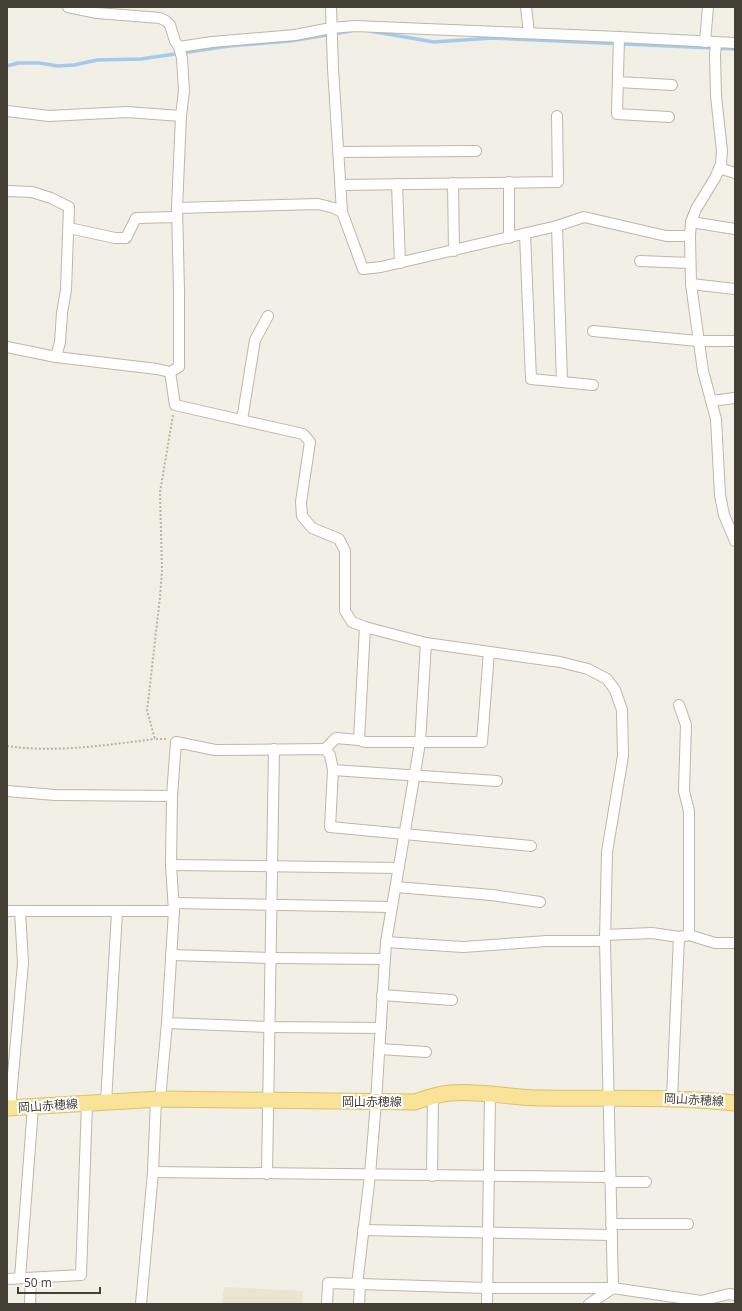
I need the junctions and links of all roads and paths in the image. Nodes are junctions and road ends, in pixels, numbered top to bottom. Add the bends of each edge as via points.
1 (68, 7) edge
2 (331, 7) edge
3 (526, 7) edge
4 (708, 7) edge
5 (331, 32) junction
6 (529, 33) junction
7 (619, 41) junction
8 (705, 42) junction
9 (735, 44) edge
10 (715, 47) junction
11 (180, 51) junction
12 (618, 82) junction
13 (672, 85) dead end
14 (7, 111) edge
15 (181, 116) junction
16 (556, 116) dead end
17 (670, 117) dead end
18 (476, 151) dead end
19 (339, 152) junction
20 (719, 168) junction
21 (735, 173) edge
22 (509, 182) junction
23 (453, 183) junction
24 (396, 184) junction
25 (341, 185) junction
26 (7, 190) edge
27 (342, 212) junction
28 (177, 213) junction
29 (691, 222) junction
30 (557, 226) junction
31 (68, 228) junction
32 (735, 229) edge
33 (525, 234) junction
34 (690, 236) junction
35 (509, 238) junction
36 (454, 251) junction
37 (640, 261) dead end
38 (400, 263) junction
39 (690, 263) junction
40 (691, 284) junction
41 (735, 289) edge
42 (268, 316) dead end
43 (594, 331) dead end
44 (698, 341) junction
45 (735, 341) edge
46 (7, 347) edge
47 (56, 357) junction
48 (170, 372) junction
49 (562, 382) junction
50 (593, 384) dead end
51 (735, 398) edge
52 (711, 401) junction
53 (175, 405) junction
54 (242, 420) junction
55 (735, 541) edge
56 (365, 627) junction
57 (426, 643) junction
58 (489, 652) junction
59 (679, 705) dead end
60 (155, 739) junction
61 (359, 740) junction
62 (176, 742) junction
63 (420, 743) junction
64 (7, 746) edge
65 (274, 749) junction
66 (325, 749) junction
67 (332, 770) junction
68 (414, 775) junction
69 (497, 781) dead end
70 (7, 791) edge
71 (172, 796) junction
72 (404, 834) junction
73 (531, 846) dead end
74 (172, 865) junction
75 (272, 866) junction
76 (399, 868) junction
77 (396, 887) junction
78 (540, 902) dead end
79 (272, 906) junction
80 (174, 907) junction
81 (391, 907) junction
82 (7, 911) edge
83 (20, 911) junction
84 (117, 912) junction
85 (684, 936) junction
86 (605, 938) junction
87 (386, 942) junction
88 (735, 943) edge
89 (171, 955) junction
90 (271, 958) junction
91 (385, 959) junction
92 (382, 995) junction
93 (452, 1000) dead end
94 (167, 1023) junction
95 (269, 1027) junction
96 (381, 1028) junction
97 (380, 1049) junction
98 (426, 1052) dead end
99 (490, 1094) junction
100 (433, 1096) junction
101 (672, 1098) junction
102 (158, 1099) junction
103 (608, 1100) junction
104 (268, 1101) junction
105 (106, 1102) junction
106 (376, 1102) junction
107 (87, 1103) junction
108 (735, 1103) edge
109 (33, 1107) junction
110 (9, 1108) edge
111 (153, 1172) junction
112 (267, 1174) junction
113 (370, 1175) junction
114 (432, 1176) junction
115 (489, 1176) junction
116 (610, 1180) junction
117 (646, 1182) dead end
118 (612, 1224) junction
119 (688, 1224) dead end
120 (363, 1230) junction
121 (488, 1232) junction
122 (612, 1235) junction
123 (20, 1278) junction
124 (31, 1278) junction
125 (7, 1279) edge
126 (359, 1285) junction
127 (487, 1288) junction
128 (613, 1288) junction
129 (735, 1295) edge
130 (30, 1304) edge
131 (141, 1304) edge
132 (327, 1304) edge
133 (359, 1304) edge
134 (487, 1304) edge
135 (589, 1304) edge

1 - 11 street via 97,13 160,18 170,25
2 - 5 street
3 - 6 street
4 - 8 street
5 - 6 street via 355,26
5 - 11 street via 212,42
5 - 19 street
6 - 7 street
7 - 8 street
7 - 12 street
8 - 10 street
9 - 10 street
10 - 20 street via 716,96 722,151
11 - 15 street via 184,91
12 - 13 street
12 - 17 street via 617,114
14 - 15 street via 49,116 127,112
15 - 28 street
16 - 22 street via 558,182
18 - 19 street
19 - 25 street
20 - 21 street
20 - 29 street
22 - 23 street
22 - 35 street
23 - 24 street
23 - 36 street
24 - 25 street
24 - 38 street
25 - 27 street
26 - 31 street via 32,192 69,207
27 - 28 street via 318,204
27 - 38 street via 363,269
28 - 31 street via 136,218 126,238 114,238
28 - 48 street via 179,367
29 - 32 street
29 - 34 street
30 - 33 street
30 - 34 street via 584,217 666,236
30 - 49 street
31 - 47 street via 66,290
33 - 35 street
33 - 49 street via 531,379
34 - 39 street
35 - 36 street
36 - 38 street
37 - 39 street
39 - 40 street
40 - 41 street
40 - 44 street
42 - 54 street via 255,340
43 - 44 street
44 - 45 street
44 - 52 street via 702,371
46 - 47 street
47 - 48 street
48 - 53 street
49 - 50 street
51 - 52 street
52 - 55 street via 716,419 720,495 724,515
53 - 54 street
53 - 60 path via 160,492 162,570 147,711
54 - 56 street via 303,434 310,442 301,502 302,516 312,528 339,539 345,551 344,611 352,622
56 - 57 street
56 - 61 street
57 - 58 street
57 - 63 street
58 - 63 street via 482,742
58 - 86 street via 560,662 588,669 607,679 615,690 622,710 623,756 607,852
59 - 85 street via 686,725 684,791 689,811
60 - 62 path via 173,739
60 - 64 path via 89,747
61 - 63 street
61 - 66 street via 336,738
62 - 65 street via 216,750
62 - 71 street
63 - 68 street
65 - 66 street
65 - 75 street
66 - 67 street via 330,755
67 - 68 street
67 - 72 street via 330,827
68 - 69 street
68 - 72 street
70 - 71 street via 55,795
71 - 74 street
72 - 73 street
72 - 76 street
74 - 75 street
74 - 80 street
75 - 76 street
75 - 79 street
76 - 77 street
77 - 78 street via 492,894
77 - 81 street
79 - 80 street
79 - 81 street
79 - 90 street
80 - 84 street
80 - 89 street
81 - 87 street
82 - 83 street
83 - 84 street
83 - 110 street via 23,963
84 - 105 street
85 - 86 street via 652,933
85 - 88 street via 715,943
85 - 101 street
86 - 87 street via 463,947
86 - 103 street
87 - 91 street
89 - 90 street
89 - 94 street
90 - 91 street
90 - 95 street
91 - 92 street
92 - 93 street
92 - 96 street
94 - 95 street
94 - 102 street
95 - 96 street
95 - 104 street
96 - 97 street
97 - 98 street
97 - 106 street
99 - 100 main road, 岡山赤穂線 via 451,1093
99 - 103 main road, 岡山赤穂線
99 - 115 street
100 - 106 main road, 岡山赤穂線 via 415,1102
100 - 114 street
101 - 103 main road, 岡山赤穂線
101 - 108 main road, 岡山赤穂線
102 - 104 main road, 岡山赤穂線
102 - 105 main road, 岡山赤穂線
102 - 111 street
103 - 116 street
104 - 106 main road, 岡山赤穂線
104 - 112 street
105 - 107 main road, 岡山赤穂線
106 - 113 street
107 - 109 main road, 岡山赤穂線
107 - 124 street via 82,1275
109 - 110 main road, 岡山赤穂線
109 - 123 street
111 - 112 street
111 - 131 street
112 - 113 street
113 - 114 street
113 - 120 street
114 - 115 street
115 - 116 street
115 - 121 street
116 - 117 street
116 - 118 street
118 - 119 street
118 - 122 street
120 - 121 street
120 - 126 street
121 - 122 street
121 - 127 street
122 - 128 street
123 - 124 street
123 - 125 street
124 - 130 street
126 - 127 street
126 - 132 street via 328,1283
126 - 133 street
127 - 128 street
127 - 134 street
128 - 129 street via 701,1301 729,1294
128 - 135 street

